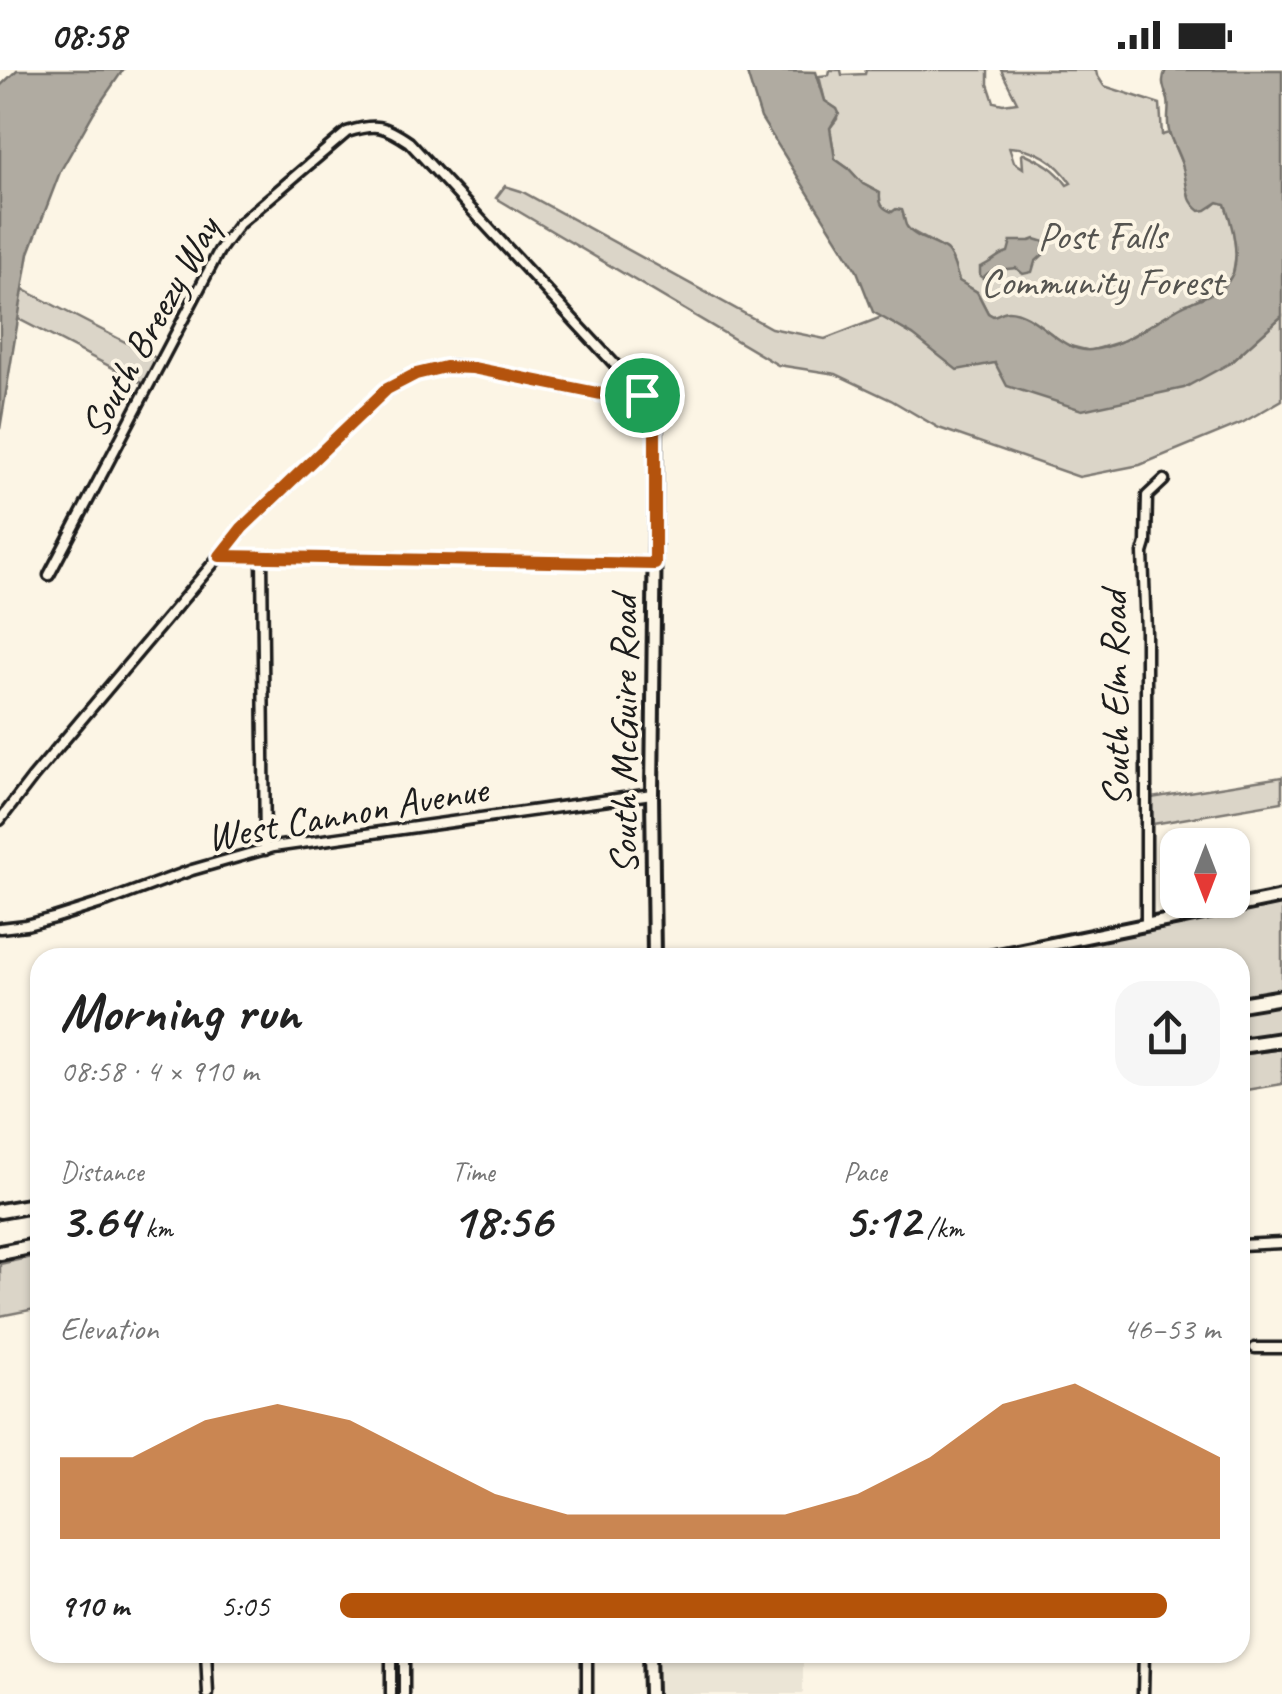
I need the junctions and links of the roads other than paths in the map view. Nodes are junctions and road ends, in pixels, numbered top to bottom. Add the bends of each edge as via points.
1 (642, 395) junction
2 (1164, 480) dead end
3 (220, 556) junction
4 (262, 558) junction
5 (655, 564) junction
6 (49, 575) dead end
7 (652, 794) junction
8 (0, 820) edge
9 (264, 850) junction
10 (1282, 897) edge
11 (1146, 924) junction
12 (0, 928) edge
13 (654, 948) edge
14 (1031, 948) edge
15 (1282, 997) edge
16 (1250, 1002) edge
17 (1282, 1040) edge
18 (1250, 1045) edge
19 (30, 1206) edge
20 (0, 1211) edge
21 (1282, 1243) edge
22 (1250, 1245) edge
23 (30, 1247) edge
24 (0, 1254) edge
25 (1255, 1348) dead end
26 (1282, 1348) edge
27 (207, 1663) edge
28 (392, 1663) edge
29 (404, 1663) edge
30 (588, 1663) edge
31 (649, 1663) edge
32 (1144, 1663) edge
33 (208, 1694) edge
34 (392, 1694) edge
35 (404, 1694) edge
36 (587, 1694) edge
37 (650, 1694) edge
38 (1144, 1694) edge

1 - 3 street via 626,399 464,367 402,380
1 - 5 street, South McGuire Road via 655,422
1 - 6 street, South Breezy Way via 409,142 388,128 347,132 239,224 219,251
2 - 11 street, South Elm Road via 1147,496 1142,553
3 - 4 street
3 - 8 street
4 - 5 street
4 - 9 street
5 - 7 street, South McGuire Road
7 - 9 street, West Cannon Avenue
7 - 13 street, South McGuire Road
9 - 12 street, West Cannon Avenue via 54,918
10 - 11 street
11 - 14 street
15 - 16 highway
17 - 18 highway
19 - 20 highway
21 - 22 street
23 - 24 highway
25 - 26 street
27 - 33 street
28 - 34 street
29 - 35 street
30 - 36 street
31 - 37 street
32 - 38 street

